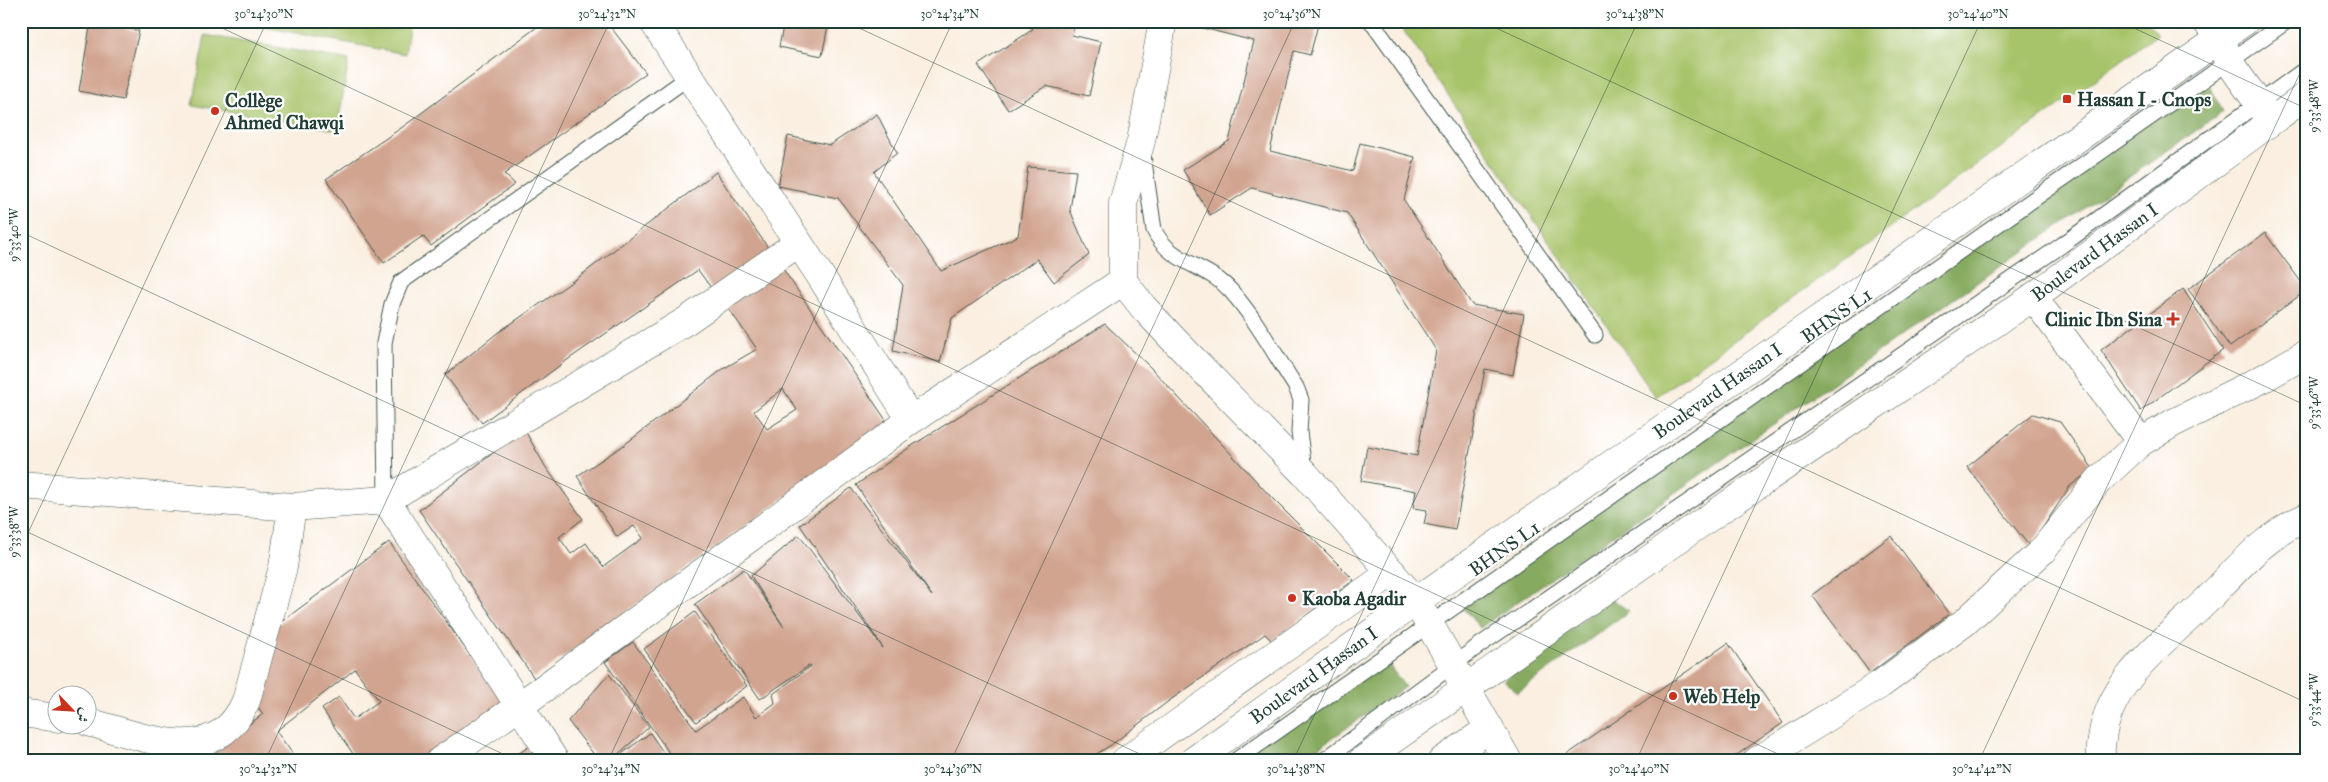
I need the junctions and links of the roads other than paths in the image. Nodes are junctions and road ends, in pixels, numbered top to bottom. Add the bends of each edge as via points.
1 (653, 21) edge
2 (1163, 21) edge
3 (1371, 21) edge
4 (2245, 21) edge
5 (2287, 21) edge
6 (2219, 40) edge
7 (2307, 68) edge
8 (689, 77) junction
9 (2307, 96) edge
10 (2264, 112) junction
11 (1141, 141) junction
12 (798, 243) junction
13 (1123, 281) junction
14 (2033, 297) junction
15 (1595, 335) dead end
16 (2307, 353) edge
17 (911, 420) junction
18 (2141, 442) junction
19 (1304, 474) junction
20 (21, 485) edge
21 (386, 500) junction
22 (292, 507) junction
23 (2307, 517) edge
24 (1392, 572) junction
25 (1416, 601) junction
26 (1430, 624) junction
27 (1461, 676) junction
28 (518, 707) junction
29 (21, 712) edge
30 (48, 716) edge
31 (98, 725) edge
32 (1490, 728) junction
33 (440, 761) edge
34 (555, 761) edge
35 (1124, 761) edge
36 (1192, 761) edge
37 (1235, 761) edge
38 (1324, 761) edge
39 (1362, 761) edge
40 (1442, 761) edge
41 (1508, 761) edge
42 (1757, 761) edge
43 (2104, 761) edge

1 - 8 street
2 - 11 street
3 - 15 lane
4 - 6 street, Boulevard Hassan I
5 - 6 lane, BHNS L1
6 - 10 street
6 - 25 street, Boulevard Hassan I
6 - 26 lane, BHNS L1
7 - 10 lane
8 - 12 street
8 - 21 lane via 401,282 392,304 384,343
9 - 10 street, Boulevard Hassan I
10 - 14 street, Boulevard Hassan I
10 - 27 lane via 2062,245
11 - 13 street via 1123,203
11 - 19 lane via 1154,230 1159,240 1170,253 1200,268 1230,290 1296,387 1301,400 1299,432
12 - 17 street
12 - 21 street via 686,321
13 - 17 street
13 - 19 street via 1143,307
14 - 18 street
14 - 27 street, Boulevard Hassan I via 1694,528
16 - 18 street
17 - 28 street
18 - 42 street via 2099,480 2042,551 1965,622 1881,684
19 - 24 street
20 - 22 street
21 - 22 street
21 - 28 street
22 - 31 street via 281,577 246,701 232,725 222,733 179,745
23 - 43 street via 2287,525 2246,559 2128,680 2114,700 2103,727 2100,754
24 - 25 street
24 - 35 street
25 - 26 street
25 - 36 street, Boulevard Hassan I
26 - 27 street
26 - 37 lane, BHNS L1
27 - 32 street
27 - 38 lane
27 - 39 street, Boulevard Hassan I
28 - 33 street
28 - 34 street
29 - 30 street
32 - 40 street
32 - 41 street

